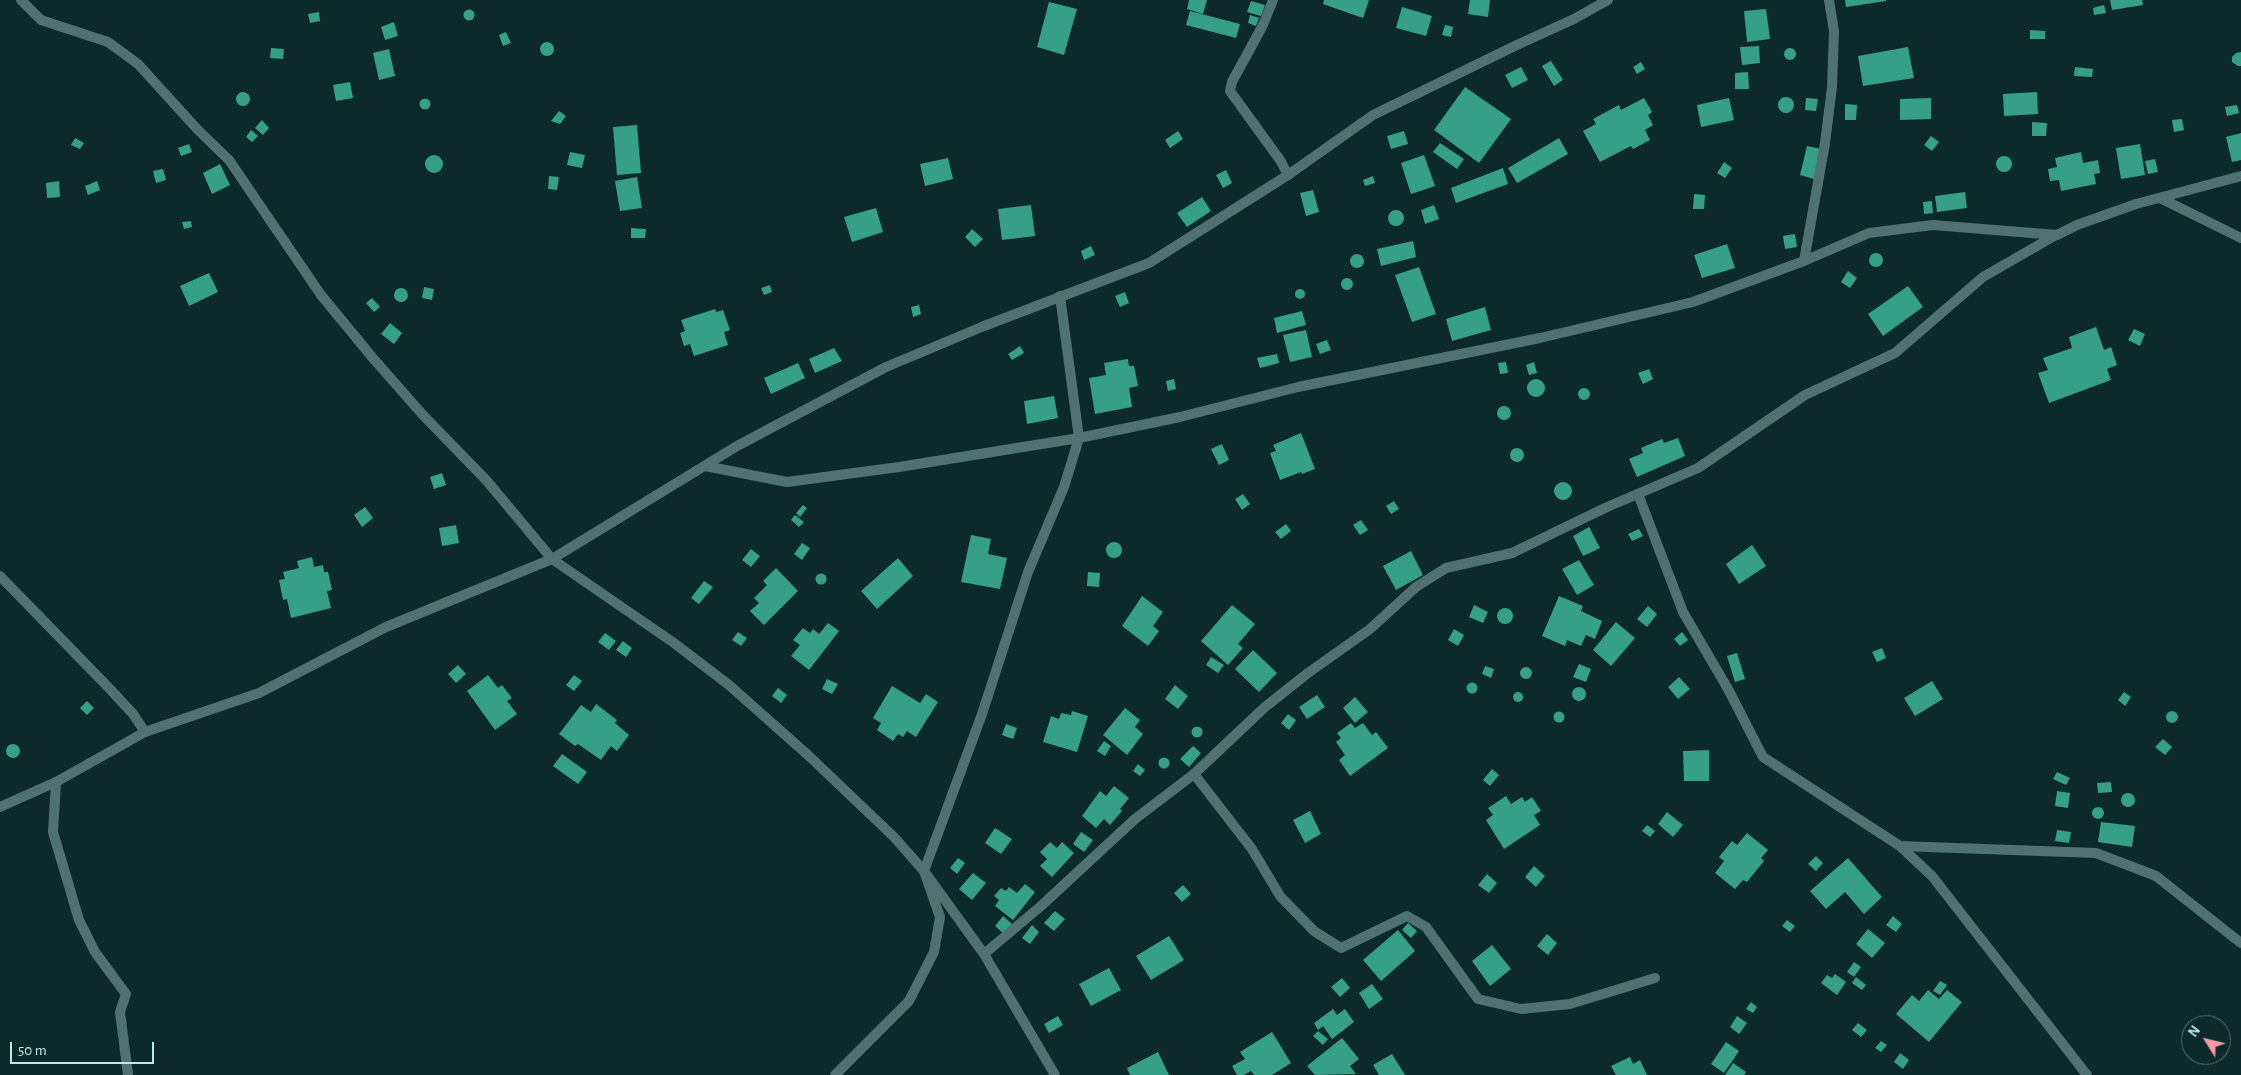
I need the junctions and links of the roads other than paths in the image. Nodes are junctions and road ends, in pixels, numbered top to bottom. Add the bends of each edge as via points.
1 (21, 0) edge
2 (1273, 0) edge
3 (1608, 0) edge
4 (1829, 0) edge
5 (1288, 175) junction
6 (2241, 176) edge
7 (2160, 198) junction
8 (2057, 235) junction
9 (2241, 238) edge
10 (1804, 261) junction
11 (1060, 296) junction
12 (1079, 438) junction
13 (706, 466) junction
14 (1638, 494) junction
15 (552, 559) junction
16 (0, 576) edge
17 (145, 732) junction
18 (1194, 774) junction
19 (56, 782) junction
20 (0, 807) edge
21 (1900, 846) junction
22 (924, 871) junction
23 (2241, 943) edge
24 (984, 954) junction
25 (1655, 978) dead end
26 (128, 1075) edge
27 (835, 1075) edge
28 (1055, 1075) edge
29 (2087, 1075) edge

1 - 15 street via 41,20 108,42 138,64 229,160 321,295 372,357 487,481
2 - 5 street via 1230,91
3 - 5 street via 1373,116
4 - 10 street via 1834,31 1832,87
5 - 11 street via 1149,263
6 - 7 street
7 - 8 street via 2077,225
7 - 9 street
8 - 10 street via 1933,225 1869,233
8 - 14 street via 1983,277 1895,353 1805,396 1698,468
10 - 12 street via 1693,302
11 - 12 street
11 - 13 street via 886,367 737,446
12 - 13 street via 787,482
12 - 22 street via 1064,487 1028,572 982,714
13 - 15 street
14 - 18 street via 1512,553 1446,568 1430,577 1370,629 1265,707
14 - 21 street via 1683,612 1764,757
15 - 17 street via 386,627 259,693
15 - 22 street via 729,685 894,837
16 - 17 street via 109,688
17 - 19 street
18 - 24 street via 1135,819
18 - 25 street via 1252,849 1280,896 1314,931 1341,948 1408,916 1426,928 1478,999 1521,1009 1570,1004
19 - 20 street
19 - 26 street via 53,832 79,920 95,952 126,994 120,1012
21 - 23 street via 2096,853 2156,876
21 - 29 street via 1932,876
22 - 24 street
22 - 27 street via 940,917 934,952 909,1002
24 - 28 street

